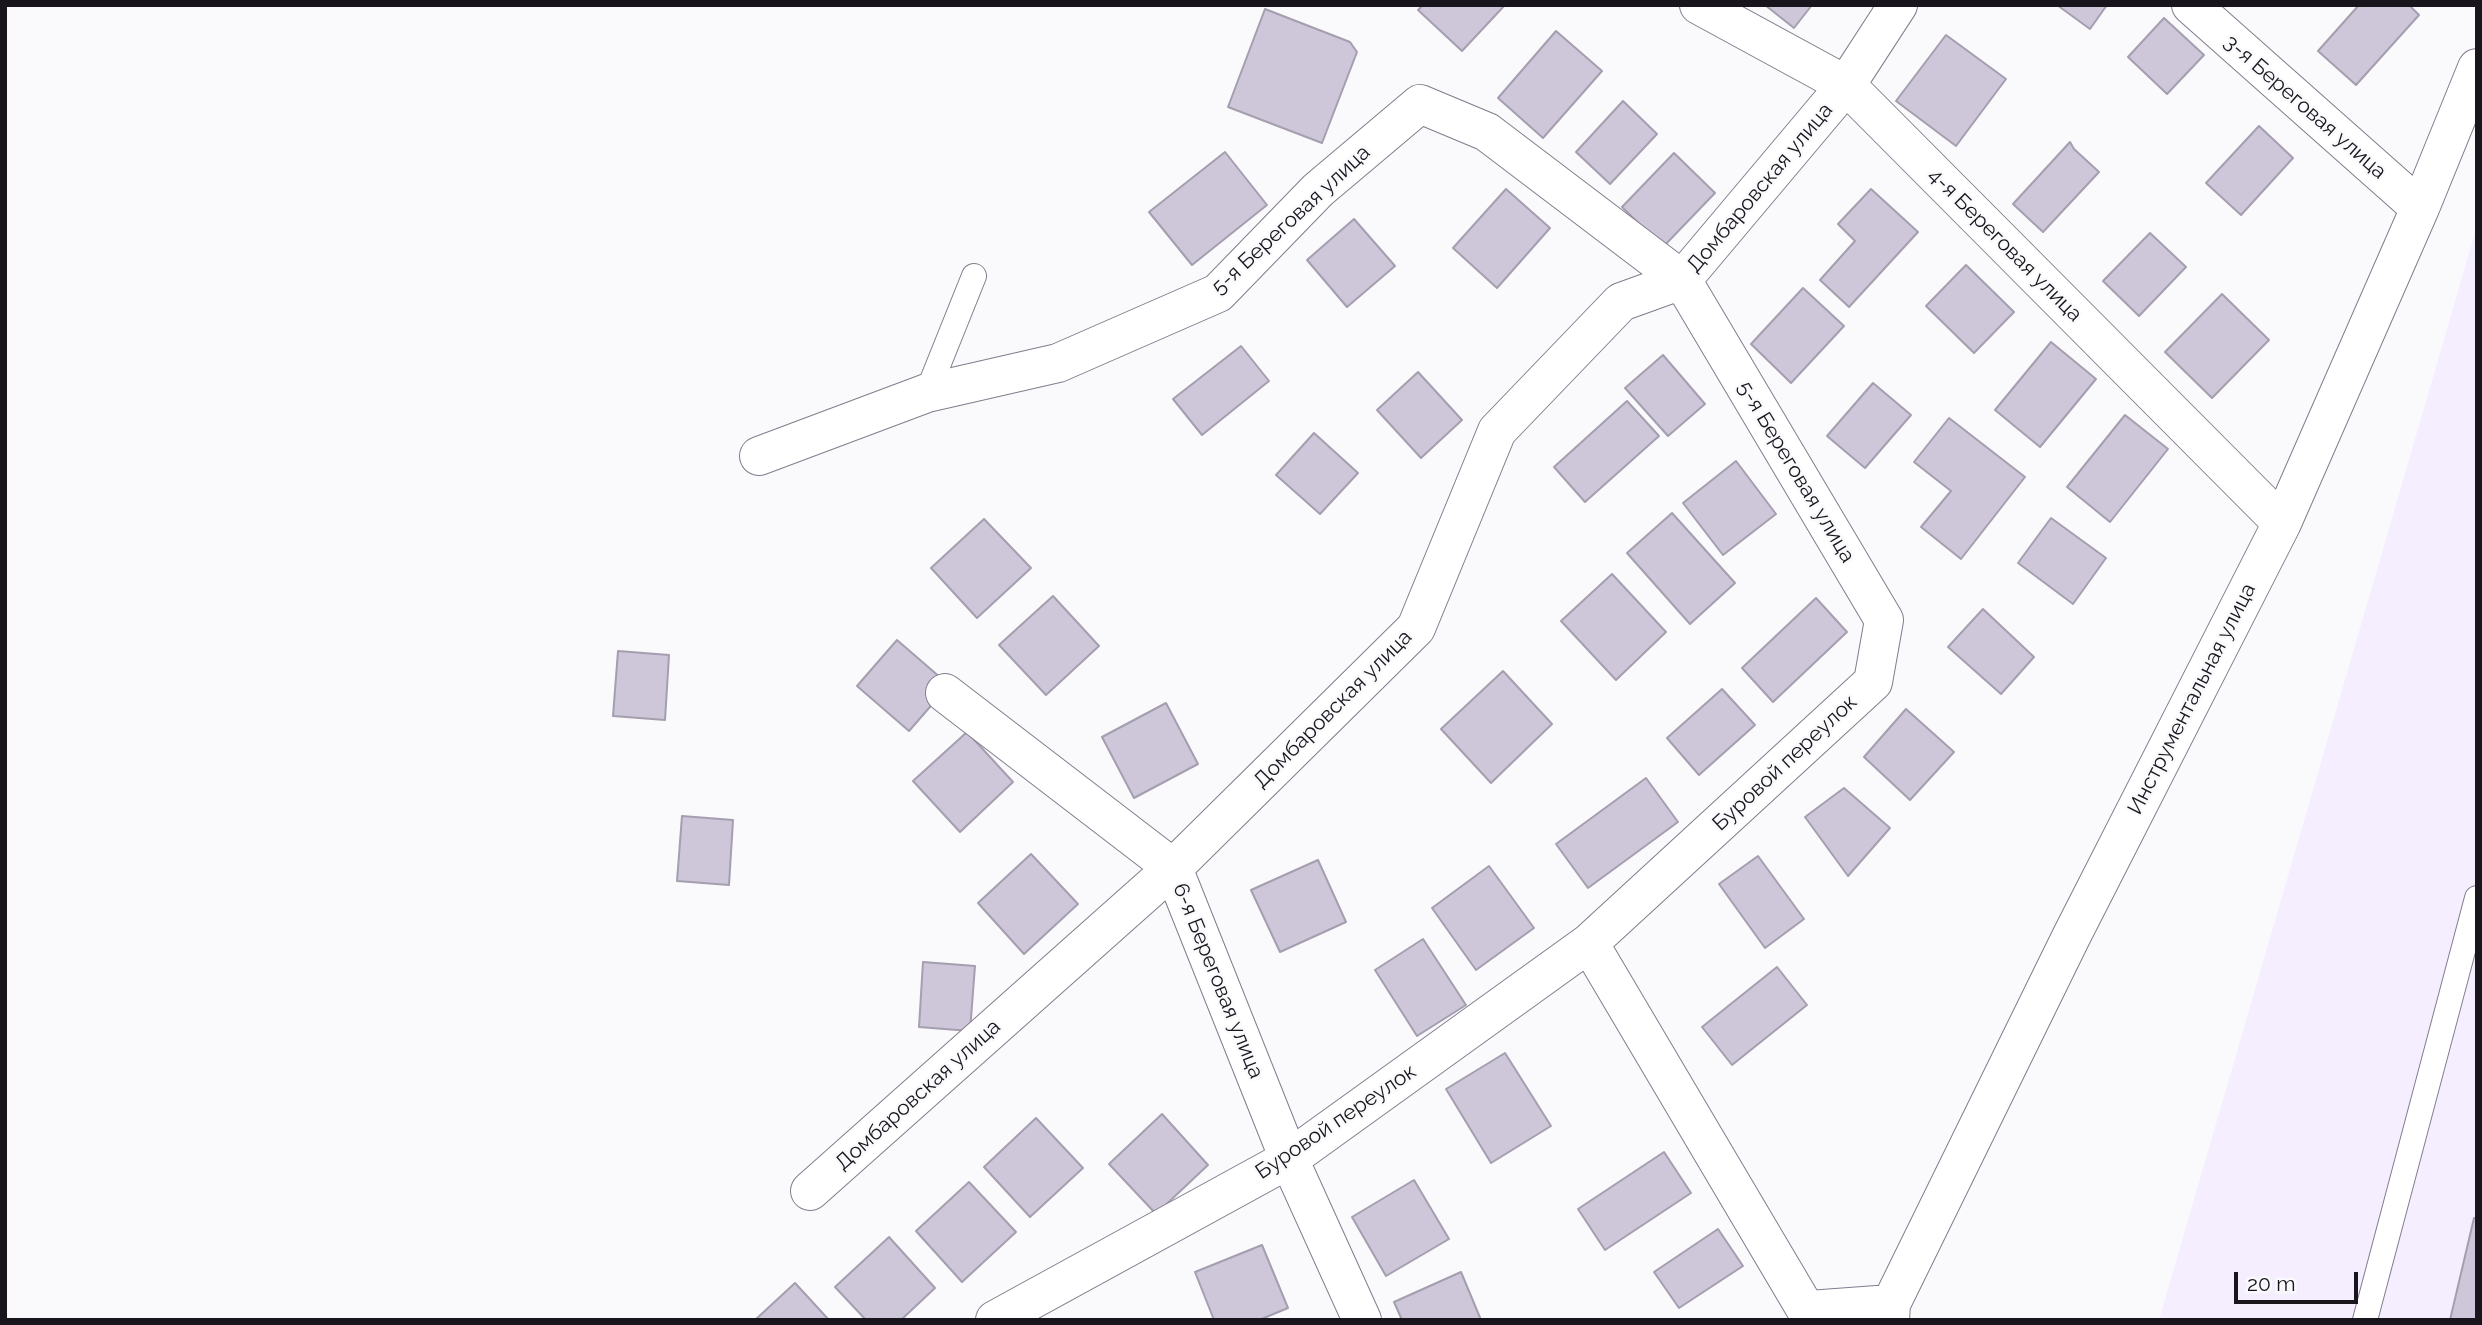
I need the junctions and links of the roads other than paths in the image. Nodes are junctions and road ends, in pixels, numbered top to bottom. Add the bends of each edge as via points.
1 (1699, 5) edge
2 (1898, 5) edge
3 (2190, 5) edge
4 (2477, 68) edge
5 (1846, 85) junction
6 (2420, 208) junction
7 (974, 276) dead end
8 (1682, 280) junction
9 (927, 393) junction
10 (759, 456) dead end
11 (2281, 523) junction
12 (1884, 620) joint
13 (945, 693) dead end
14 (1173, 868) junction
15 (2477, 898) edge
16 (1589, 943) junction
17 (1289, 1159) junction
18 (810, 1192) dead end
19 (1890, 1312) edge
20 (1811, 1315) edge
21 (995, 1320) edge
22 (1362, 1320) edge
23 (2365, 1320) edge

1 - 5 street, 4-я Береговая улица
2 - 5 street, Домбаровская улица
3 - 6 street, 3-я Береговая улица
4 - 6 street, Инструментальная улица
5 - 8 street, Домбаровская улица
5 - 11 street, 4-я Береговая улица
6 - 11 street, Инструментальная улица
7 - 9 lane
8 - 9 street, 5-я Береговая улица via 1487,132 1420,104 1318,191 1218,293 1058,363
8 - 12 street, 5-я Береговая улица
8 - 14 street, Домбаровская улица via 1621,302 1497,431 1416,628
9 - 10 street, 5-я Береговая улица
11 - 19 street, Инструментальная улица via 2077,925
12 - 16 street, Буровой переулок via 1873,682
13 - 14 street, 6-я Береговая улица
14 - 17 street, 6-я Береговая улица
14 - 18 street, Домбаровская улица
15 - 23 lane
16 - 17 street, Буровой переулок
16 - 20 street
17 - 21 street, Буровой переулок
17 - 22 street, 6-я Береговая улица
19 - 20 street

